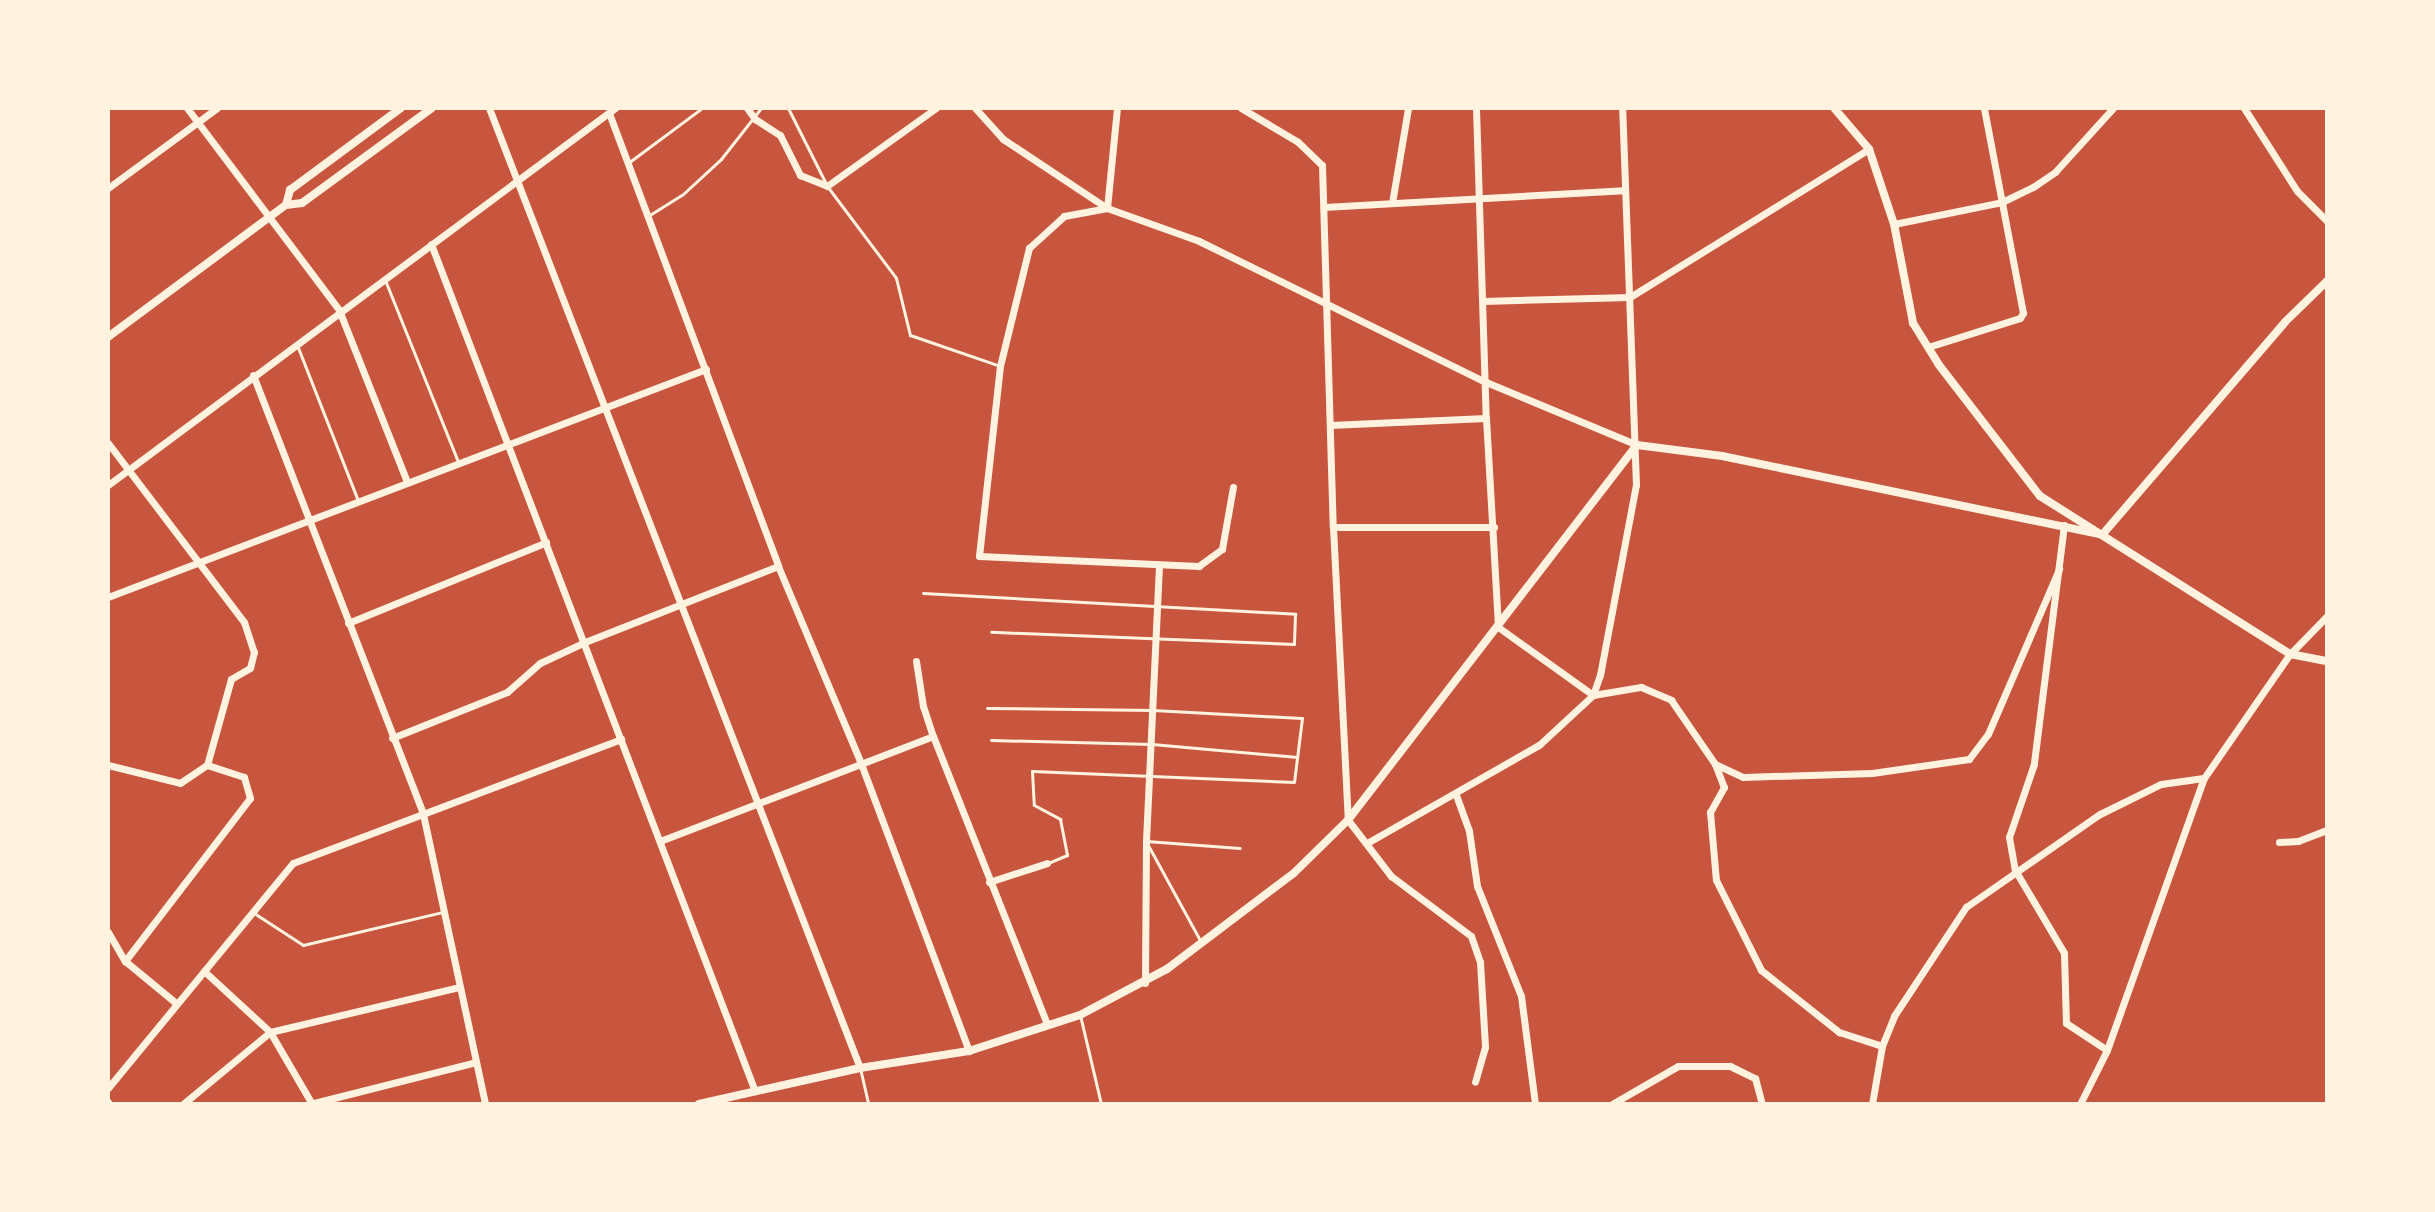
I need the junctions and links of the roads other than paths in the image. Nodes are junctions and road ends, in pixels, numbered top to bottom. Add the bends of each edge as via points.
1 (187, 108) edge
2 (217, 108) edge
3 (401, 108) edge
4 (432, 108) edge
5 (489, 108) edge
6 (702, 108) edge
7 (747, 108) edge
8 (761, 108) edge
9 (788, 108) edge
10 (936, 108) edge
11 (975, 108) edge
12 (1117, 108) edge
13 (1241, 108) edge
14 (1408, 108) edge
15 (1476, 108) edge
16 (1622, 108) edge
17 (1834, 108) edge
18 (1984, 108) edge
19 (2113, 108) edge
20 (2244, 108) edge
21 (612, 110) edge
22 (755, 119) junction
23 (197, 122) junction
24 (1869, 149) junction
25 (628, 163) junction
26 (518, 180) junction
27 (827, 186) junction
28 (108, 188) edge
29 (1624, 190) junction
30 (1480, 199) junction
31 (2002, 202) junction
32 (1392, 203) junction
33 (286, 205) junction
34 (1324, 207) junction
35 (1107, 208) junction
36 (648, 216) junction
37 (269, 218) junction
38 (2327, 221) edge
39 (1894, 224) junction
40 (431, 244) junction
41 (385, 278) junction
42 (2327, 281) edge
43 (1630, 297) junction
44 (1483, 301) junction
45 (1328, 303) junction
46 (339, 310) junction
47 (108, 337) edge
48 (297, 343) junction
49 (1928, 347) junction
50 (1000, 366) junction
51 (706, 369) junction
52 (253, 375) junction
53 (1486, 382) junction
54 (604, 406) junction
55 (1486, 418) junction
56 (1330, 425) junction
57 (508, 442) junction
58 (108, 443) edge
59 (1637, 445) junction
60 (458, 462) junction
61 (129, 470) junction
62 (407, 482) junction
63 (108, 485) edge
64 (1233, 487) dead end
65 (358, 501) junction
66 (308, 521) junction
67 (2064, 525) junction
68 (1333, 527) junction
69 (1494, 527) junction
70 (2102, 535) junction
71 (546, 542) junction
72 (199, 562) junction
73 (1159, 565) junction
74 (778, 566) junction
75 (2059, 569) junction
76 (923, 593) dead end
77 (108, 597) edge
78 (682, 604) junction
79 (1157, 605) junction
80 (2327, 616) edge
81 (348, 623) junction
82 (1498, 627) junction
83 (991, 632) dead end
84 (1156, 636) junction
85 (585, 642) junction
86 (2290, 654) junction
87 (916, 661) dead end
88 (2327, 661) edge
89 (1593, 695) junction
90 (987, 708) dead end
91 (1153, 710) junction
92 (933, 736) junction
93 (392, 738) junction
94 (621, 739) junction
95 (991, 740) dead end
96 (1152, 744) junction
97 (1297, 757) junction
98 (860, 761) junction
99 (1715, 764) junction
100 (108, 765) edge
101 (207, 765) junction
102 (1150, 776) junction
103 (2204, 778) junction
104 (1456, 795) junction
105 (759, 803) junction
106 (423, 814) junction
107 (1348, 820) junction
108 (2327, 830) edge
109 (660, 841) junction
110 (1146, 841) junction
111 (2279, 842) dead end
112 (1367, 843) junction
113 (1240, 848) dead end
114 (1047, 863) joint
115 (2015, 870) junction
116 (989, 882) junction
117 (443, 912) junction
118 (254, 913) junction
119 (108, 932) edge
120 (1201, 942) junction
121 (125, 961) junction
122 (204, 971) junction
123 (1145, 983) junction
124 (459, 987) junction
125 (176, 1003) junction
126 (1080, 1015) junction
127 (1047, 1024) junction
128 (270, 1032) junction
129 (1882, 1046) junction
130 (2107, 1050) junction
131 (969, 1051) junction
132 (476, 1062) junction
133 (860, 1068) junction
134 (1475, 1082) dead end
135 (108, 1088) edge
136 (755, 1091) junction
137 (183, 1104) edge
138 (311, 1104) edge
139 (485, 1104) edge
140 (699, 1104) edge
141 (868, 1104) edge
142 (1101, 1104) edge
143 (1535, 1104) edge
144 (1612, 1104) edge
145 (1762, 1104) edge
146 (1872, 1104) edge
147 (2080, 1104) edge

1 - 23 street
2 - 23 street
3 - 33 street via 290,190
4 - 33 street via 302,203
5 - 26 street
6 - 25 lane
7 - 22 street
8 - 22 lane
9 - 27 lane
10 - 27 street
11 - 35 street via 1003,139
12 - 35 street
13 - 34 street via 1298,142 1322,165
14 - 32 street
15 - 30 street
16 - 29 street
17 - 24 street
18 - 31 street
19 - 31 street via 2055,172
20 - 38 street via 2297,191
21 - 25 street
21 - 26 street
22 - 27 street via 780,135 800,175
22 - 36 lane via 682,195
23 - 28 street
23 - 37 street
24 - 39 street
24 - 43 street
25 - 36 street
26 - 40 street
26 - 54 street
27 - 50 lane via 896,278 910,335
29 - 30 street
29 - 43 street
30 - 32 street
30 - 44 street
31 - 39 street
31 - 49 street via 2023,313
32 - 34 street
33 - 37 street
34 - 45 street
35 - 45 street via 1199,241
35 - 50 street via 1064,216 1029,248
36 - 51 street
37 - 46 street
37 - 47 street
39 - 49 street via 1913,323
40 - 41 street
40 - 57 street
41 - 46 street
41 - 60 lane
42 - 70 street via 2285,322
43 - 44 street
43 - 59 street
44 - 53 street
45 - 53 street
45 - 56 street
46 - 48 street
46 - 62 street
48 - 52 street
48 - 65 lane
49 - 70 street via 2040,496
50 - 73 street via 979,556
51 - 54 street
51 - 74 street
52 - 61 street
52 - 66 street
53 - 55 street
53 - 59 street
54 - 57 street
54 - 78 street
55 - 56 street
55 - 69 street
56 - 68 street
57 - 60 street
57 - 71 street
58 - 61 street
59 - 67 street via 1722,456
59 - 82 street
59 - 89 street via 1636,485
60 - 62 street
61 - 63 street
61 - 72 street
62 - 65 street
64 - 73 street via 1222,549 1215,557 1199,566
65 - 66 street
66 - 72 street
66 - 81 street
67 - 70 street
67 - 75 street
68 - 69 street
68 - 107 street
69 - 82 street
70 - 86 street
71 - 81 street
71 - 85 street
72 - 77 street
72 - 101 street via 244,622 254,652 250,668 231,679
73 - 79 street
74 - 78 street
74 - 98 street
75 - 99 street via 1988,734 1969,759 1872,773 1743,777
75 - 115 street via 2034,764 2009,837
76 - 79 lane
78 - 85 street
78 - 105 street
79 - 84 street
79 - 84 lane via 1295,614 1294,644
80 - 86 street
81 - 93 street
82 - 89 street
82 - 107 street
83 - 84 lane
84 - 91 street
85 - 93 street via 540,663 507,692
85 - 94 street
86 - 88 street
86 - 103 street
87 - 92 street
89 - 99 street via 1641,687 1671,700
89 - 104 street via 1539,745
90 - 91 lane
91 - 96 street
91 - 97 lane via 1302,718
92 - 98 street
92 - 116 street
93 - 106 street
94 - 106 street
94 - 109 street
95 - 96 lane
96 - 97 lane
96 - 102 street
97 - 102 lane via 1294,782
98 - 105 street
98 - 131 street
99 - 129 street via 1724,787 1710,812 1716,880 1761,970 1839,1032
100 - 101 street via 180,783
101 - 121 street via 244,777 250,798
102 - 110 street
102 - 114 lane via 1032,771 1034,805 1060,819 1067,855
103 - 115 street via 2161,784 2100,814
103 - 130 street
104 - 112 street
104 - 143 street via 1469,831 1477,886 1521,996
105 - 109 street
105 - 133 street
106 - 117 street
106 - 118 street via 293,863
107 - 112 street
107 - 120 street via 1294,873
108 - 111 street
109 - 136 street
110 - 113 lane
110 - 120 lane
110 - 123 street
112 - 134 street via 1391,876 1471,936 1480,962 1485,1047
114 - 116 street
115 - 129 street via 1966,907 1894,1016
115 - 130 street via 2064,953 2066,1023
116 - 127 street
117 - 118 lane via 303,945
117 - 124 street
118 - 122 street
119 - 121 street
120 - 123 street
121 - 125 street
122 - 125 street
122 - 128 street
123 - 126 street
124 - 128 street
124 - 132 street
125 - 135 street
126 - 127 street
126 - 142 lane
127 - 131 street
128 - 137 street
128 - 138 street
129 - 146 street
130 - 147 street
131 - 133 street
132 - 138 street
132 - 139 street
133 - 136 street
133 - 141 lane
136 - 140 street
144 - 145 street via 1678,1066 1730,1066 1755,1078

